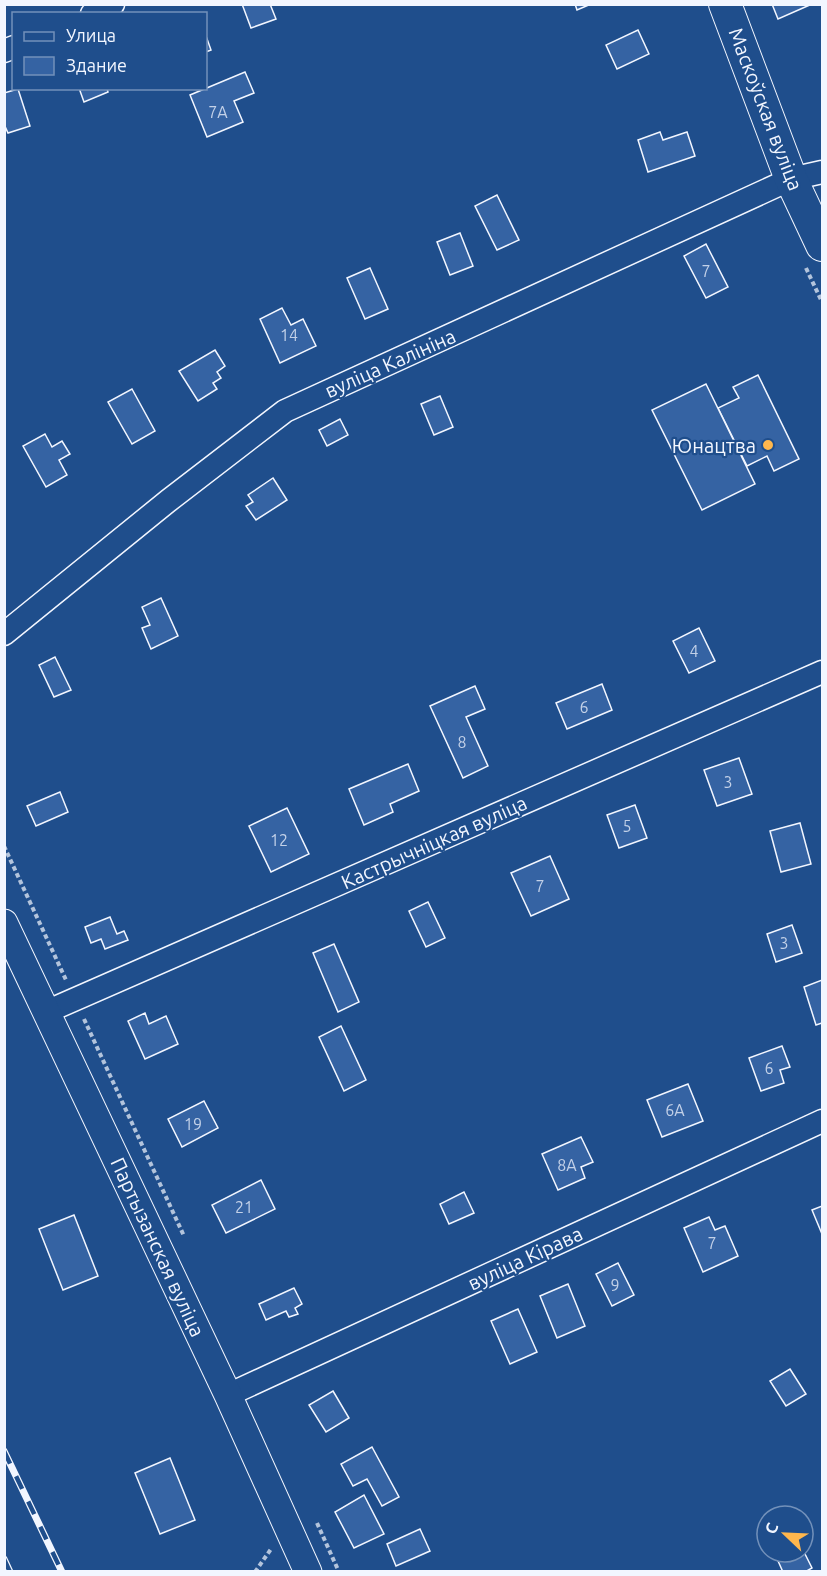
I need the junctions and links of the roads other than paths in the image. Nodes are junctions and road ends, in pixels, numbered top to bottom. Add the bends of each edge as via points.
1 (113, 4) edge
2 (726, 4) edge
3 (96, 12) edge
4 (822, 172) edge
5 (791, 179) junction
6 (822, 245) edge
7 (4, 634) edge
8 (822, 672) edge
9 (4, 923) edge
10 (46, 1012) junction
11 (822, 1121) edge
12 (228, 1395) junction
13 (308, 1572) edge

1 - 3 street
2 - 5 main road, Маскоўская вуліца
4 - 5 street, вуліца Калініна
5 - 6 main road, Маскоўская вуліца
5 - 7 street, вуліца Калініна via 285,411
8 - 10 street, Кастрычніцкая вуліца
9 - 10 street, Партызанская вуліца
10 - 12 street, Партызанская вуліца
11 - 12 street, вуліца Кірава
12 - 13 street, Партызанская вуліца

